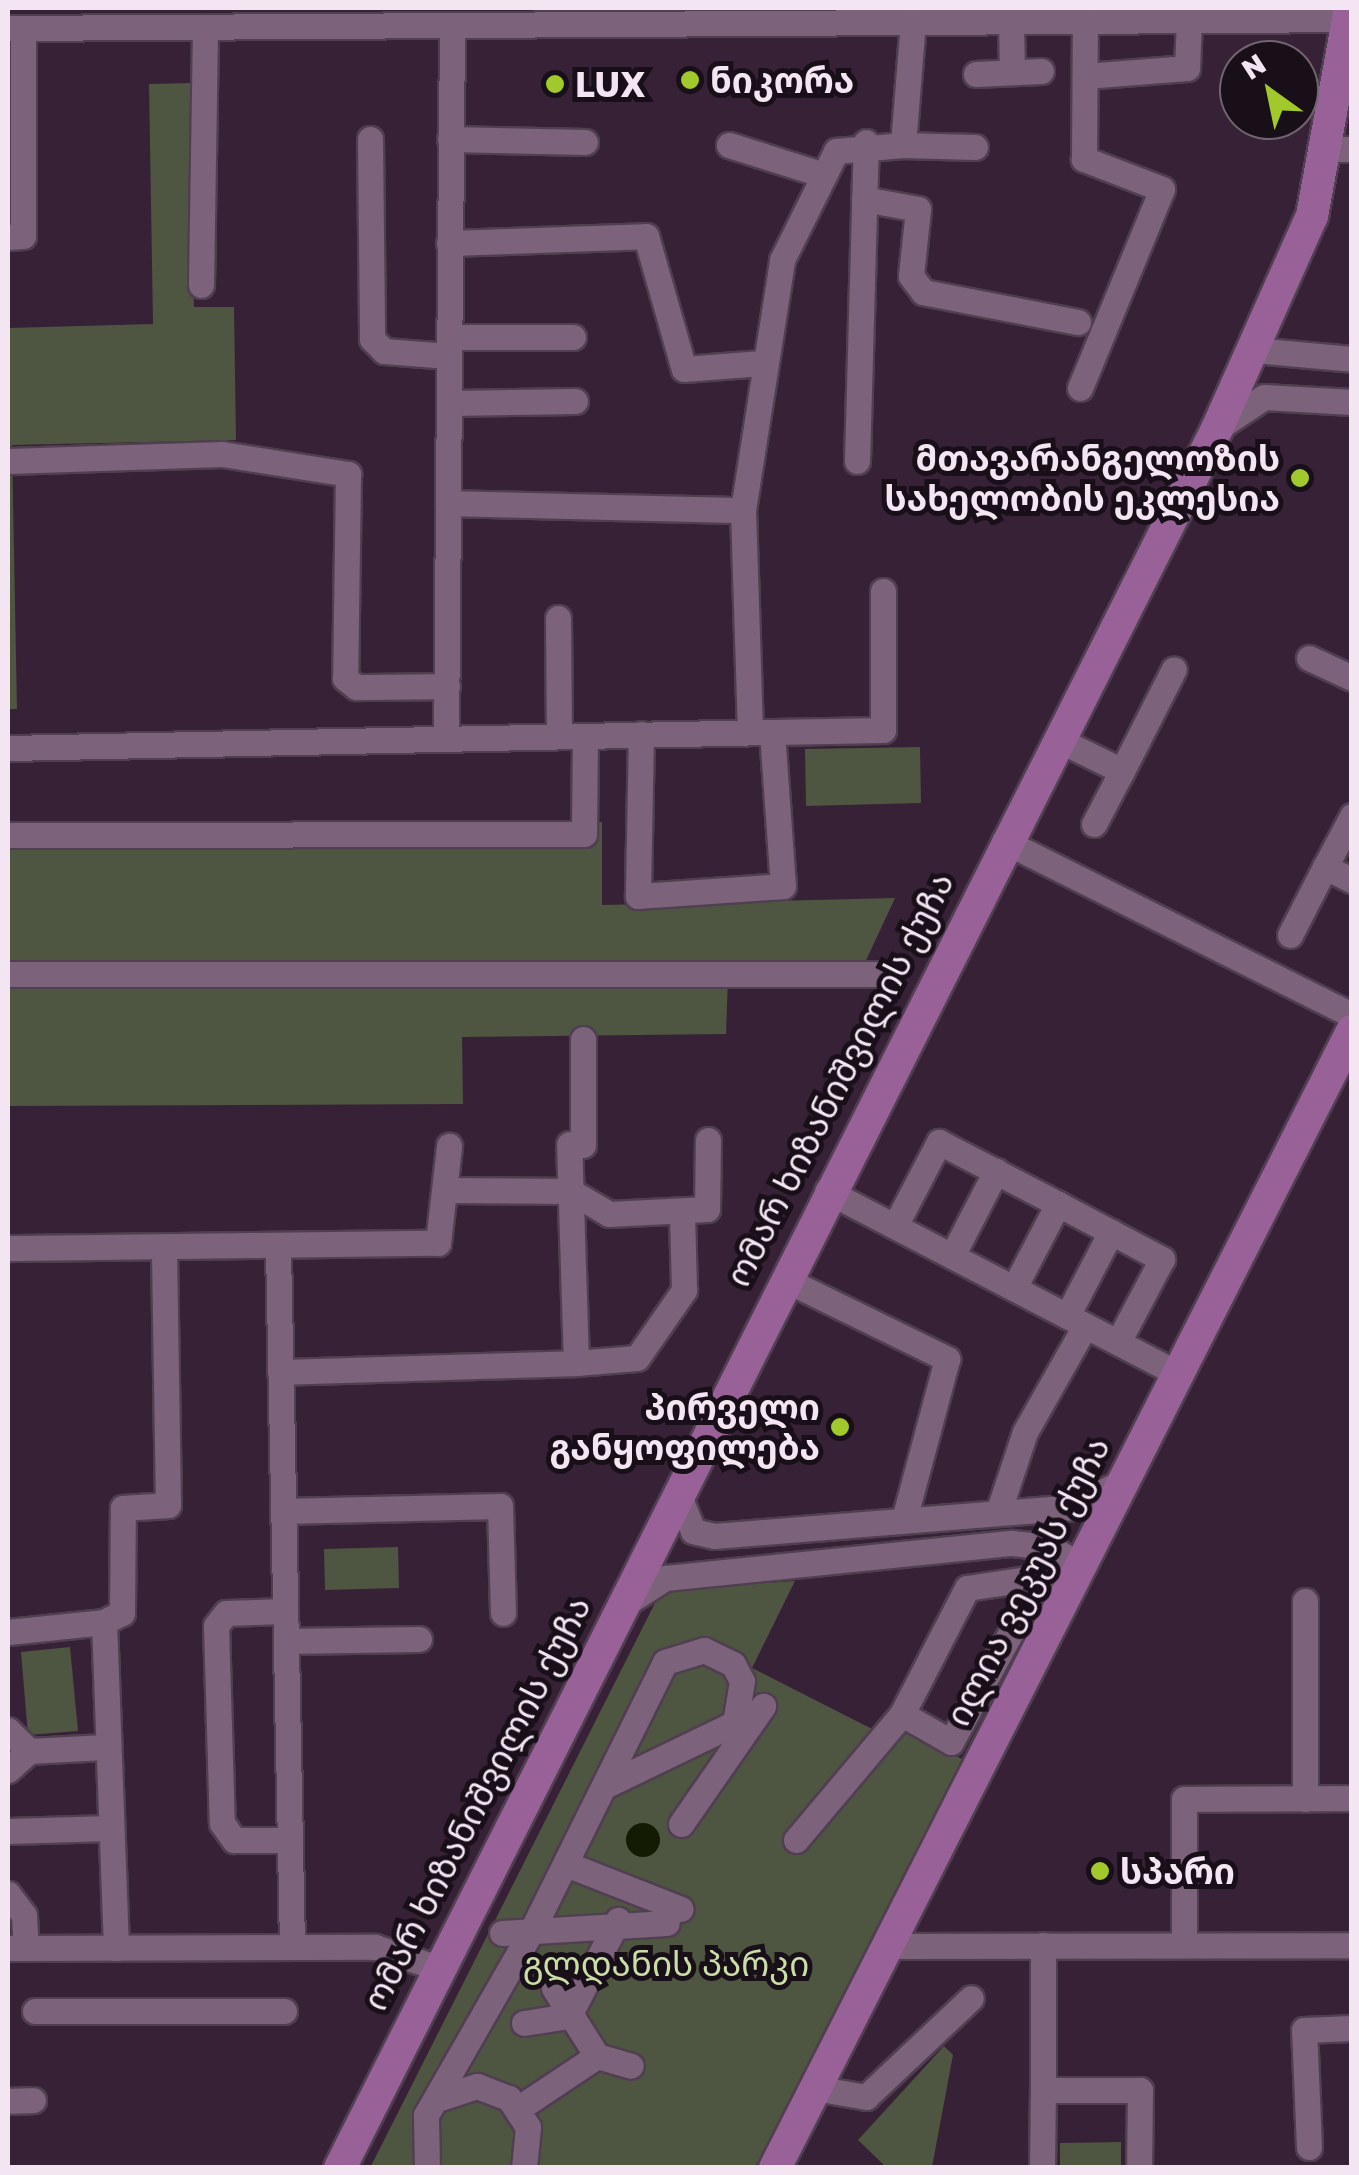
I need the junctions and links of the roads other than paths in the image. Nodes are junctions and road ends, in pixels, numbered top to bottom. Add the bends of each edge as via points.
1 (1350, 8) edge
2 (1291, 13) edge
3 (1138, 14) edge
4 (778, 15) edge
5 (491, 16) edge
6 (1350, 19) edge
7 (1189, 20) junction
8 (1011, 21) junction
9 (1085, 21) junction
10 (913, 22) junction
11 (452, 25) junction
12 (205, 27) junction
13 (15, 28) edge
14 (1041, 71) dead end
15 (1012, 72) junction
16 (976, 74) dead end
17 (1084, 76) junction
18 (15, 112) edge
19 (370, 138) dead end
20 (450, 140) junction
21 (585, 142) dead end
22 (866, 142) junction
23 (729, 144) dead end
24 (902, 145) junction
25 (975, 147) dead end
26 (1340, 149) edge
27 (824, 176) junction
28 (864, 199) junction
29 (8, 237) edge
30 (449, 243) junction
31 (201, 285) dead end
32 (1078, 322) dead end
33 (573, 337) dead end
34 (449, 347) junction
35 (1254, 350) junction
36 (1352, 359) edge
37 (762, 364) junction
38 (1080, 388) dead end
39 (576, 401) dead end
40 (1352, 402) edge
41 (449, 403) junction
42 (1217, 429) junction
43 (8, 460) edge
44 (858, 461) dead end
45 (448, 503) junction
46 (743, 510) junction
47 (884, 591) dead end
48 (558, 618) dead end
49 (1309, 658) dead end
50 (1174, 670) dead end
51 (1352, 678) edge
52 (447, 686) junction
53 (761, 732) junction
54 (641, 734) junction
55 (572, 736) junction
56 (446, 739) junction
57 (1057, 739) junction
58 (8, 748) edge
59 (1122, 771) junction
60 (1352, 816) edge
61 (1094, 824) dead end
62 (8, 834) edge
63 (1004, 841) junction
64 (1325, 867) junction
65 (1352, 880) edge
66 (1290, 935) dead end
67 (8, 974) edge
68 (881, 974) dead end
69 (1352, 1015) edge
70 (1352, 1031) edge
71 (582, 1039) dead end
72 (708, 1140) dead end
73 (449, 1146) dead end
74 (996, 1172) junction
75 (451, 1190) junction
76 (570, 1190) junction
77 (827, 1191) junction
78 (1058, 1204) junction
79 (682, 1212) junction
80 (894, 1226) junction
81 (1111, 1232) junction
82 (8, 1248) edge
83 (164, 1248) junction
84 (278, 1248) junction
85 (952, 1256) junction
86 (784, 1280) junction
87 (1014, 1288) junction
88 (1076, 1321) junction
89 (1118, 1342) junction
90 (576, 1363) junction
91 (280, 1372) junction
92 (1178, 1374) junction
93 (1124, 1481) junction
94 (678, 1493) junction
95 (999, 1510) junction
96 (283, 1512) junction
97 (904, 1518) junction
98 (1012, 1543) junction
99 (1073, 1579) junction
100 (1004, 1582) junction
101 (1305, 1601) dead end
102 (622, 1605) junction
103 (285, 1611) junction
104 (502, 1613) dead end
105 (104, 1622) junction
106 (8, 1632) edge
107 (420, 1639) dead end
108 (286, 1641) junction
109 (763, 1706) dead end
110 (902, 1714) junction
111 (8, 1730) edge
112 (106, 1747) junction
113 (29, 1751) junction
114 (8, 1770) edge
115 (607, 1786) junction
116 (1306, 1798) junction
117 (1352, 1798) edge
118 (681, 1824) dead end
119 (110, 1828) junction
120 (8, 1831) edge
121 (290, 1840) junction
122 (796, 1840) dead end
123 (566, 1864) junction
124 (8, 1894) edge
125 (618, 1920) junction
126 (531, 1932) junction
127 (502, 1933) dead end
128 (1184, 1945) junction
129 (1352, 1945) edge
130 (292, 1946) junction
131 (886, 1946) junction
132 (1044, 1946) junction
133 (17, 1948) edge
134 (116, 1948) junction
135 (435, 1967) junction
136 (554, 1988) dead end
137 (971, 1998) dead end
138 (34, 2011) dead end
139 (284, 2011) dead end
140 (569, 2016) junction
141 (480, 2024) junction
142 (524, 2024) dead end
143 (1352, 2028) edge
144 (596, 2056) junction
145 (631, 2066) dead end
146 (815, 2088) junction
147 (1043, 2090) junction
148 (497, 2091) junction
149 (440, 2098) junction
150 (519, 2108) junction
151 (1309, 2147) dead end
152 (340, 2168) edge
153 (426, 2168) edge
154 (524, 2168) edge
155 (775, 2168) edge
156 (1042, 2168) edge
157 (1140, 2168) edge

1 - 6 main road, ომარ ხიზანიშვილის ქუჩა
2 - 6 street
2 - 7 street
3 - 7 street
3 - 9 street
4 - 5 street
4 - 10 street
5 - 11 street
6 - 26 main road, ომარ ხიზანიშვილის ქუჩა
7 - 17 street via 1187,68
8 - 9 street
8 - 10 street
8 - 15 street
9 - 17 street
10 - 24 street
11 - 12 street
11 - 20 street
12 - 13 street
12 - 31 street
13 - 18 street
14 - 15 street
15 - 16 street
17 - 38 street via 1084,159 1162,189
18 - 29 street via 23,236
19 - 34 street via 372,340 384,351
20 - 21 street
20 - 30 street
22 - 24 street
22 - 27 street via 836,152
22 - 28 street
23 - 27 street
24 - 25 street
26 - 35 main road, ომარ ხიზანიშვილის ქუჩა
27 - 37 street via 782,260
28 - 32 street via 918,208 912,276 923,292
28 - 44 street
30 - 34 street
30 - 37 street via 646,236 684,369
33 - 34 street
34 - 41 street
35 - 36 street
35 - 42 main road, ომარ ხიზანიშვილის ქუჩა
37 - 46 street
39 - 41 street
40 - 42 street via 1264,397
41 - 45 street
42 - 57 main road, ომარ ხიზანიშვილის ქუჩა
43 - 52 street via 222,454 348,474 346,678 356,687
45 - 46 street
45 - 52 street
46 - 53 street
47 - 53 street via 883,730
48 - 55 street
49 - 51 street
50 - 59 street
52 - 56 street
53 - 54 street
53 - 54 street via 783,886 638,896
54 - 55 street
55 - 56 street
55 - 62 street via 584,834
56 - 58 street
57 - 59 street
57 - 63 main road, ომარ ხიზანიშვილის ქუჩა
59 - 61 street
60 - 64 street
63 - 69 street
63 - 77 main road, ომარ ხიზანიშვილის ქუჩა
64 - 65 street
64 - 66 street
67 - 68 street
70 - 92 main road, ილია ვეკუას ქუჩა
71 - 76 street
72 - 79 street via 707,1209
73 - 75 street
74 - 78 street
74 - 80 street via 939,1142
74 - 85 street
75 - 76 street
75 - 84 street via 438,1243
76 - 79 street via 610,1214
76 - 90 street
77 - 80 street
77 - 86 main road, ომარ ხიზანიშვილის ქუჩა
78 - 81 street
78 - 87 street
79 - 90 street via 684,1290 637,1358
80 - 85 street
81 - 88 street
81 - 89 street via 1162,1258
82 - 83 street
83 - 84 street
83 - 105 street via 168,1505 123,1508 122,1613
84 - 91 street
85 - 87 street
86 - 94 main road, ომარ ხიზანიშვილის ქუჩა
86 - 97 street via 947,1359
87 - 88 street
88 - 89 street
88 - 95 street
89 - 92 street
90 - 91 street
91 - 96 street
92 - 93 main road, ილია ვეკუას ქუჩა
93 - 95 street via 1084,1504
93 - 99 main road, ილია ვეკუას ქუჩა
94 - 97 street via 694,1531 714,1536
94 - 102 main road, ომარ ხიზანიშვილის ქუჩა
95 - 97 street
96 - 103 street
96 - 104 street via 500,1506
98 - 99 street via 1050,1546 1070,1559
98 - 100 street
98 - 102 street via 666,1578
99 - 131 main road, ილია ვეკუას ქუჩა
100 - 110 street via 966,1588
100 - 110 street via 1041,1576 952,1742
101 - 116 street
102 - 135 main road, ომარ ხიზანიშვილის ქუჩა
103 - 108 street
103 - 121 street via 226,1613 216,1626 222,1823 234,1840
105 - 106 street
105 - 112 street
107 - 108 street
108 - 121 street
109 - 118 street
110 - 122 street
111 - 113 street
112 - 113 street
112 - 119 street
113 - 114 street
115 - 115 street via 736,1722 742,1680 733,1664 704,1650 665,1662
115 - 123 street
116 - 117 street
116 - 128 street via 1184,1799
119 - 120 street
119 - 134 street
121 - 130 street
123 - 125 street via 633,1886 674,1916
123 - 126 street
124 - 133 street via 24,1915
125 - 126 street
125 - 140 street
126 - 127 street
126 - 141 street
128 - 129 street
128 - 132 street
130 - 134 street
130 - 135 street via 375,1947
131 - 132 street
131 - 146 main road, ილია ვეკუას ქუჩა
132 - 147 street
133 - 134 street
135 - 152 main road, ომარ ხიზანიშვილის ქუჩა
136 - 140 street
137 - 146 street via 866,2097
138 - 139 street
140 - 142 street
140 - 144 street
141 - 148 street via 479,2068
141 - 149 street
143 - 151 street via 1304,2030
144 - 145 street
144 - 150 street
146 - 155 main road, ილია ვეკუას ქუჩა
147 - 156 street
147 - 157 street via 1140,2090
148 - 149 street via 458,2089
148 - 150 street
149 - 153 street via 420,2136
150 - 154 street via 528,2126

